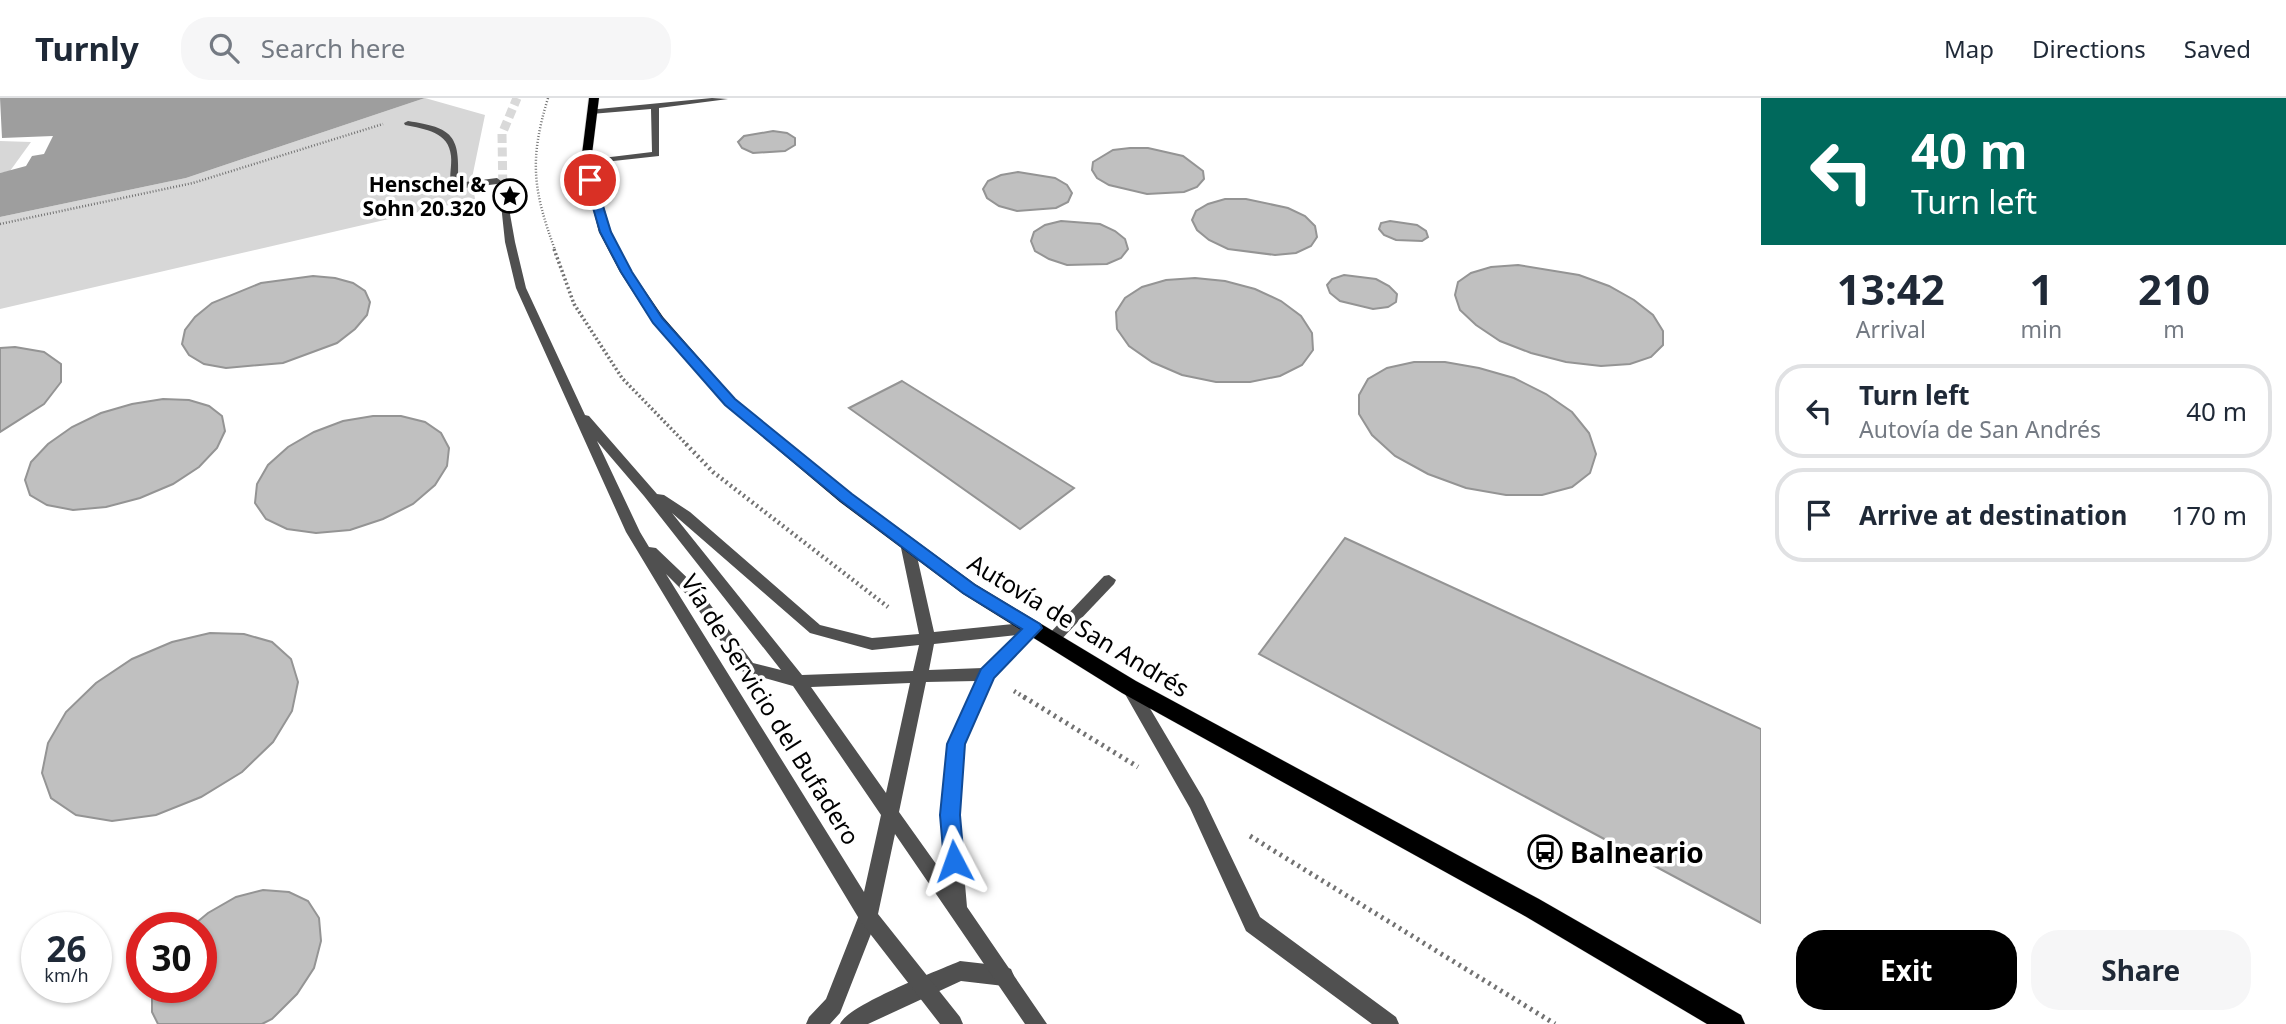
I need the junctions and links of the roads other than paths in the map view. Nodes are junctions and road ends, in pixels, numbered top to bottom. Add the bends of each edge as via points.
1 (724, 99) edge
2 (593, 105) edge
3 (655, 106) junction
4 (408, 123) road end
5 (586, 162) junction
6 (497, 181) dead end
7 (503, 197) tunnel mouth
8 (573, 405) junction
9 (649, 492) junction
10 (633, 532) junction
11 (907, 543) junction
12 (1109, 580) dead end
13 (1034, 628) junction
14 (928, 638) junction
15 (1052, 640) junction
16 (987, 674) junction
17 (920, 678) junction
18 (798, 681) junction
19 (1129, 687) junction
20 (889, 811) junction
21 (958, 908) junction
22 (868, 916) junction
23 (1004, 976) junction
24 (924, 987) junction
25 (816, 1024) edge
26 (850, 1024) edge
27 (953, 1024) edge
28 (1037, 1024) edge
29 (1389, 1024) edge
30 (1732, 1024) edge

1 - 3 street
2 - 3 street
2 - 5 main road, Autovía de San Andrés
3 - 5 street via 656,154
4 - 6 street via 449,138 454,146 454,182
5 - 11 main road, Autovía de San Andrés via 605,232 657,320 730,402
7 - 8 street, Vía de Servicio del Bufadero via 521,288
8 - 9 street
8 - 10 street, Vía de Servicio del Bufadero
9 - 14 street via 685,514 815,629 872,644
9 - 18 street
10 - 18 street via 694,593 748,668
10 - 22 street, Vía de Servicio del Bufadero
11 - 13 main road, Autovía de San Andrés via 969,589
11 - 14 street
12 - 15 street
13 - 14 street
13 - 15 main road, Autovía de San Andrés
13 - 16 street
14 - 17 street
15 - 19 main road, Autovía de San Andrés
16 - 17 street
16 - 21 street via 956,744 950,815
17 - 18 street
17 - 20 street
18 - 20 street
19 - 29 street via 1197,803 1253,924
19 - 30 main road, Autovía de San Andrés via 1531,907
20 - 21 street
20 - 22 street
21 - 23 street
22 - 24 street, Vía de Servicio del Bufadero
22 - 25 street via 833,1006
23 - 24 street via 960,971
23 - 28 street
24 - 26 street
24 - 27 street, Vía de Servicio del Bufadero

